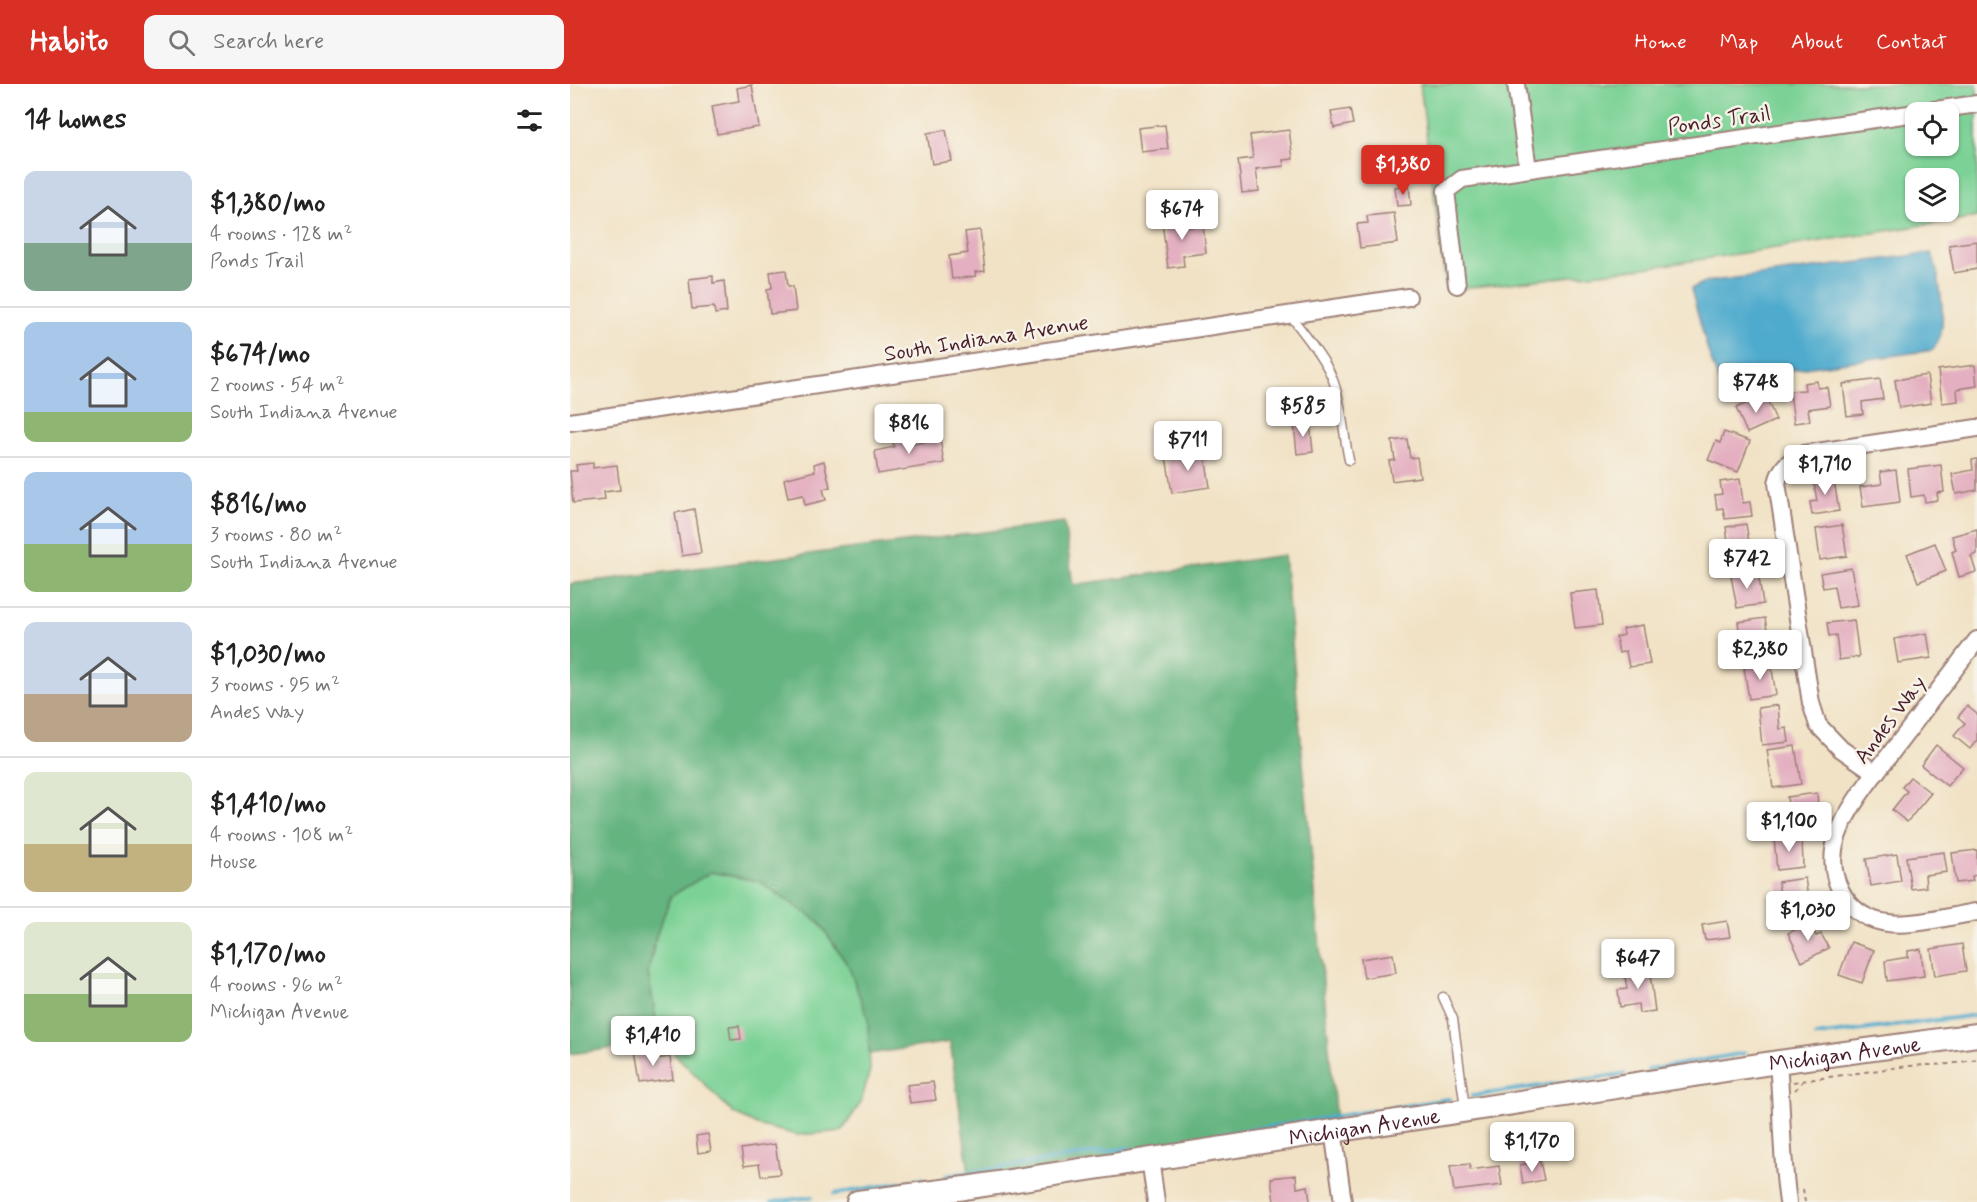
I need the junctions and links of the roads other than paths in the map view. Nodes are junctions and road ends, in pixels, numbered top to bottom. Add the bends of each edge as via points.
1 (1516, 84) edge
2 (1977, 105) edge
3 (1959, 107) edge
4 (1905, 115) edge
5 (1528, 169) junction
6 (1457, 285) dead end
7 (1408, 297) dead end
8 (1290, 315) junction
9 (570, 422) edge
10 (1977, 428) edge
11 (1349, 460) dead end
12 (1977, 640) edge
13 (1876, 773) junction
14 (1977, 912) edge
15 (1443, 997) dead end
16 (1977, 1035) edge
17 (1778, 1062) junction
18 (1465, 1110) junction
19 (1332, 1130) junction
20 (1150, 1158) junction
21 (966, 1195) edge
22 (858, 1202) edge
23 (1156, 1202) edge
24 (1342, 1202) edge
25 (1788, 1202) edge

1 - 5 street
2 - 3 street
4 - 5 street, Ponds Trail
5 - 6 street, Ponds Trail via 1462,179 1446,191
7 - 8 street, South Indiana Avenue
8 - 9 street, South Indiana Avenue
8 - 11 lane via 1331,374
10 - 13 street via 1804,454 1788,461 1779,474 1777,483 1811,703 1818,725 1841,750
12 - 13 street, Andes Way
13 - 14 street, Andes Way via 1855,801 1834,851 1834,874 1842,894 1860,914 1882,922 1907,923
15 - 18 lane via 1452,1018
16 - 17 street, Michigan Avenue
17 - 18 street, Michigan Avenue
17 - 25 street
18 - 19 street, Michigan Avenue
19 - 20 street, Michigan Avenue
19 - 24 street
20 - 21 street, Michigan Avenue
20 - 23 street
21 - 22 street, Michigan Avenue

